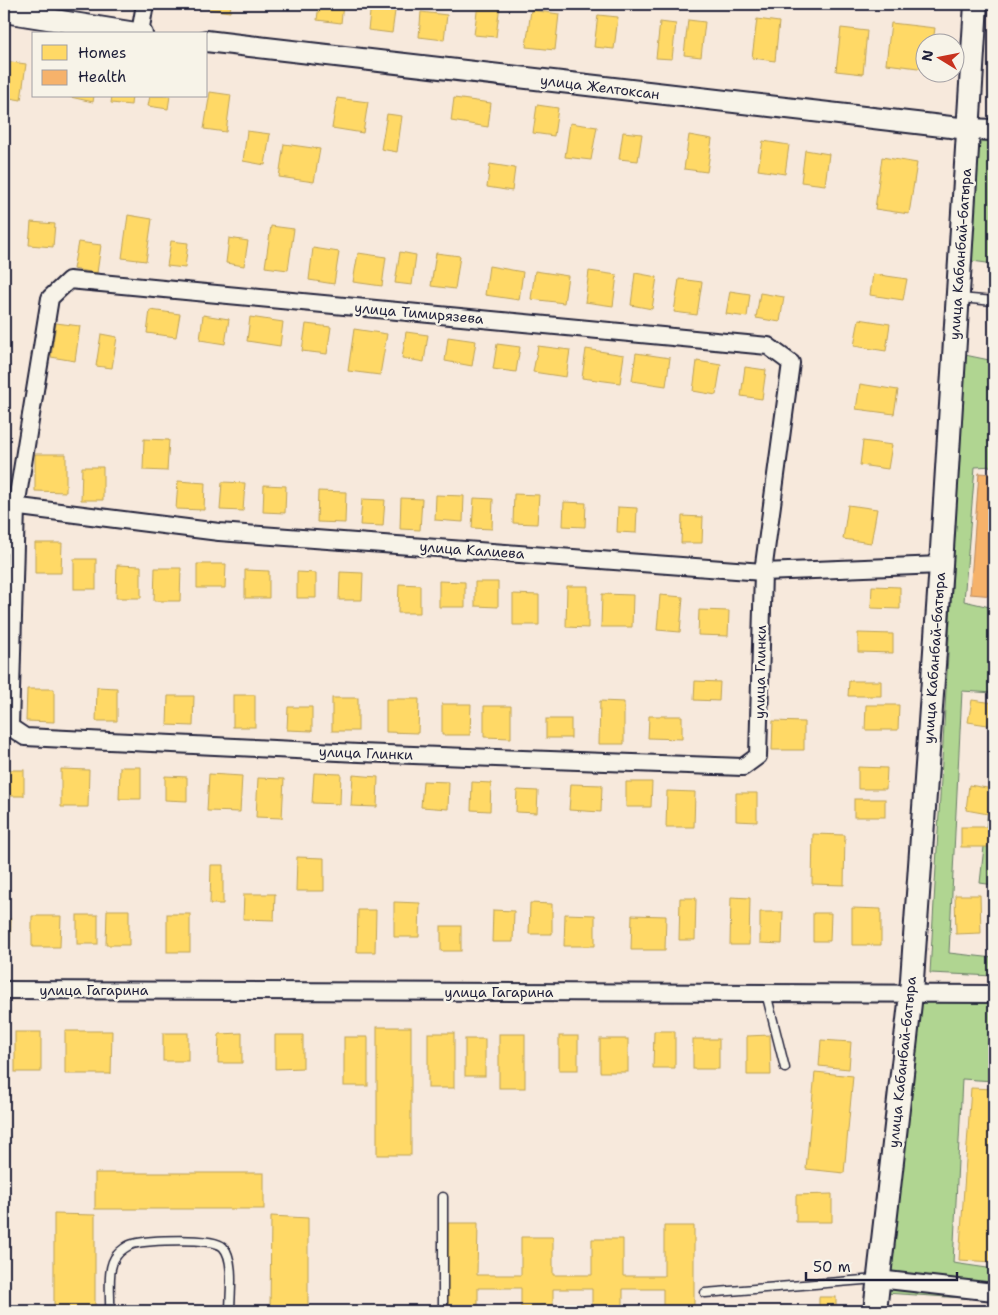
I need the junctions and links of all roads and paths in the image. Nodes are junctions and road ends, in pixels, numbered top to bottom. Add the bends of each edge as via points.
1 (145, 4) edge
2 (976, 4) edge
3 (4, 12) edge
4 (129, 32) edge
5 (141, 32) edge
6 (208, 41) edge
7 (968, 129) junction
8 (994, 130) edge
9 (958, 297) junction
10 (994, 301) edge
11 (10, 506) edge
12 (941, 565) junction
13 (763, 572) junction
14 (4, 990) edge
15 (766, 994) junction
16 (911, 994) junction
17 (994, 994) edge
18 (785, 1068) dead end
19 (443, 1197) dead end
20 (878, 1279) junction
21 (994, 1292) edge
22 (705, 1293) dead end
23 (110, 1311) edge
24 (230, 1311) edge
25 (443, 1311) edge
26 (875, 1311) edge

1 - 5 street
2 - 7 main road, улица Кабанбай-батыра
3 - 4 street
6 - 7 street, улица Желтоксан
7 - 8 street, улица Желтоксан
7 - 9 main road, улица Кабанбай-батыра
9 - 10 lane
9 - 12 main road, улица Кабанбай-батыра
11 - 13 street, улица Калиева via 219,532
11 - 13 street, улица Глинки via 10,727 25,737 743,767 758,756
11 - 13 street, улица Тимирязева via 50,298 69,280 768,346 791,363
12 - 13 street, улица Калиева
12 - 16 main road, улица Кабанбай-батыра
14 - 15 street, улица Гагарина
15 - 16 street, улица Гагарина
15 - 18 lane
16 - 17 street, улица Гагарина
16 - 20 main road, улица Кабанбай-батыра
19 - 25 lane
20 - 21 street
20 - 22 lane
20 - 26 main road, улица Кабанбай-батыра
23 - 24 lane via 111,1266 116,1255 131,1244 187,1241 216,1242 228,1255

